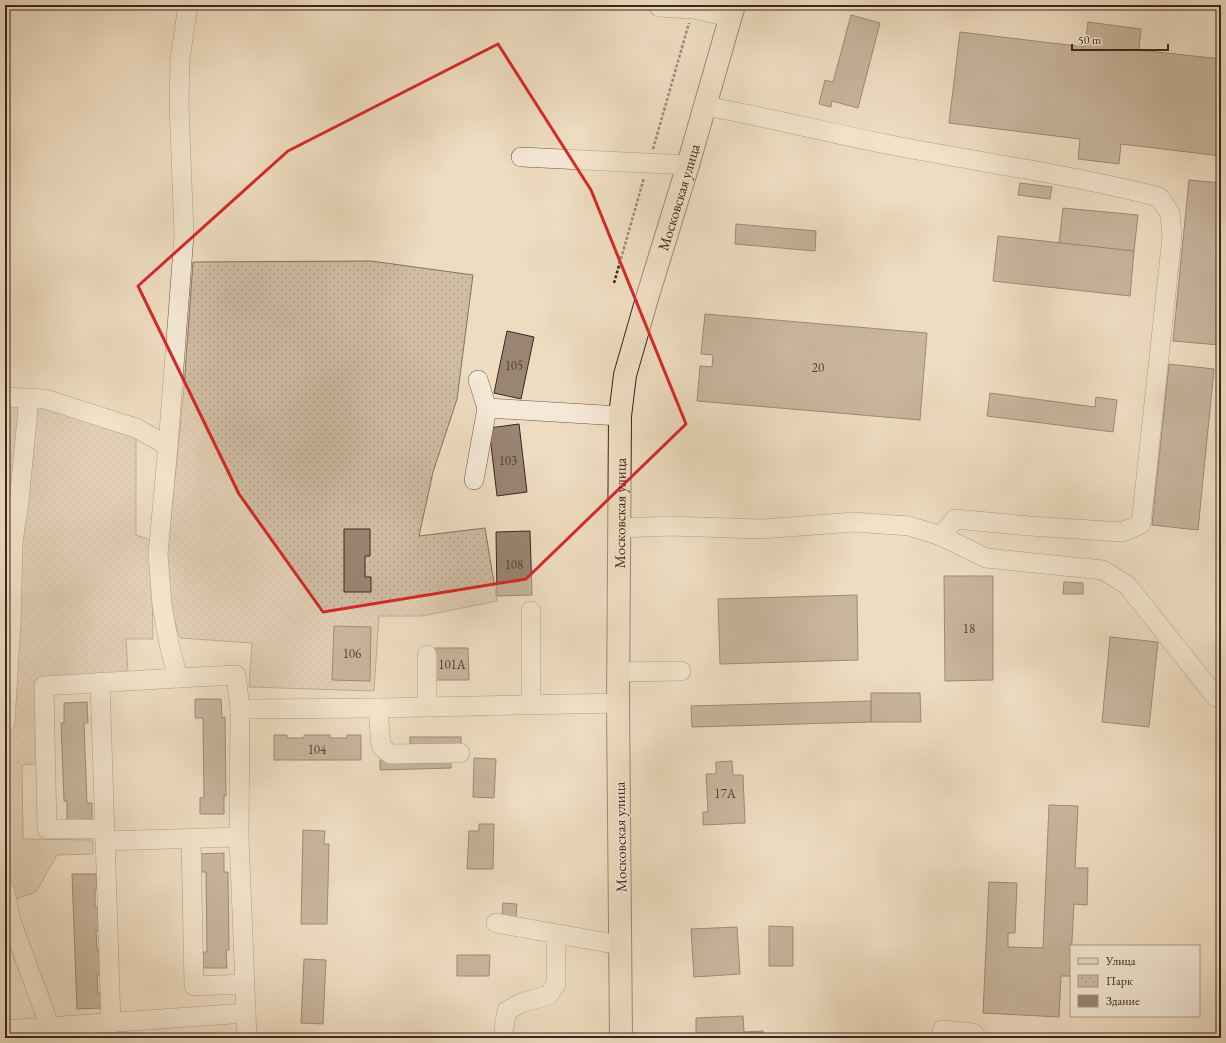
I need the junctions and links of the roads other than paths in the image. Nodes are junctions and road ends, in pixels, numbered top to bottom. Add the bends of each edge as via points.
1 (188, 5) edge
2 (659, 7) dead end
3 (732, 11) edge
4 (705, 106) junction
5 (521, 157) dead end
6 (688, 165) junction
7 (478, 380) dead end
8 (5, 397) edge
9 (28, 398) junction
10 (486, 408) junction
11 (620, 416) junction
12 (168, 446) junction
13 (474, 480) dead end
14 (619, 528) junction
15 (941, 536) junction
16 (531, 611) dead end
17 (427, 655) dead end
18 (681, 671) dead end
19 (618, 672) junction
20 (178, 678) junction
21 (100, 682) junction
22 (1221, 699) edge
23 (618, 703) junction
24 (531, 705) junction
25 (427, 707) junction
26 (378, 708) junction
27 (240, 709) junction
28 (5, 723) edge
29 (460, 753) dead end
30 (105, 835) junction
31 (239, 837) junction
32 (191, 839) junction
33 (5, 892) edge
34 (496, 923) dead end
35 (556, 934) junction
36 (620, 945) junction
37 (244, 984) junction
38 (246, 1013) junction
39 (111, 1023) junction
40 (50, 1027) junction
41 (504, 1027) dead end
42 (5, 1030) edge
43 (942, 1030) dead end
44 (247, 1038) edge
45 (621, 1038) edge
46 (977, 1038) edge

1 - 12 street via 180,59 179,105 184,235
2 - 3 street
3 - 4 main road, Московская улица
4 - 6 main road, Московская улица
4 - 15 street via 886,144 1132,190 1159,197 1170,212 1172,237 1141,524 1122,532 955,519
5 - 6 street
6 - 11 main road, Московская улица via 625,375
7 - 10 street
8 - 9 street
9 - 12 street via 45,399 136,428
9 - 28 street via 13,542
10 - 11 street
10 - 13 street
11 - 14 main road, Московская улица
12 - 20 street via 158,554 162,604
14 - 15 street via 670,526 760,529 854,522 909,526
14 - 19 main road, Московская улица
15 - 22 street via 986,558 1103,570 1128,585 1216,697
16 - 24 street
17 - 25 street
18 - 19 street
19 - 23 main road, Московская улица
20 - 21 street
20 - 27 street via 236,675
21 - 30 street
21 - 30 street via 44,686 47,829
23 - 24 street
23 - 36 main road, Московская улица
24 - 25 street
25 - 26 street
26 - 27 street
26 - 29 street via 381,746 390,754
27 - 31 street
30 - 32 street
30 - 39 street
31 - 32 street
31 - 37 street
32 - 37 street via 194,986
33 - 40 street via 11,921
34 - 35 street
35 - 36 street
35 - 41 street via 556,984 549,995 521,1003 507,1011
36 - 45 main road, Московская улица
37 - 38 street
38 - 39 street
38 - 44 street
39 - 40 street
40 - 42 street
43 - 46 street via 973,1032

